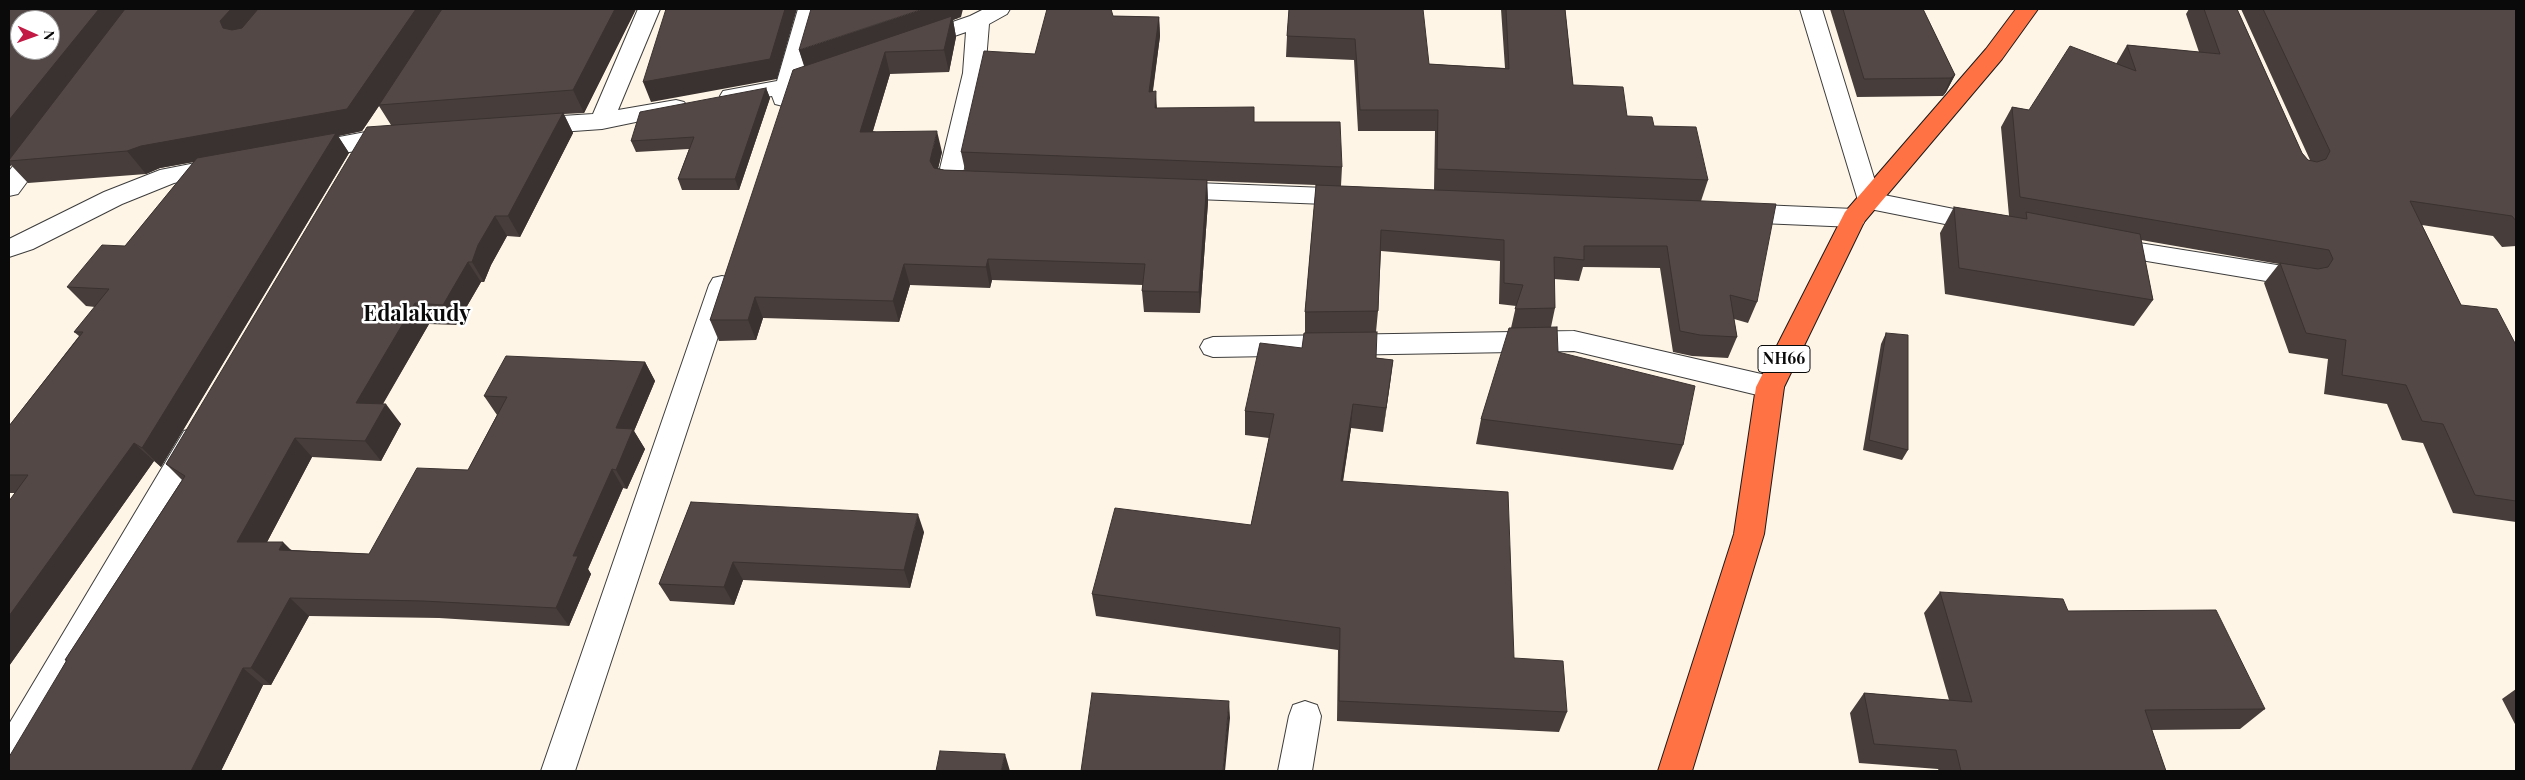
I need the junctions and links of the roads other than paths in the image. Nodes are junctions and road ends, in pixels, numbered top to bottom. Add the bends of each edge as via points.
1 (649, 9) edge
2 (809, 9) edge
3 (1812, 9) edge
4 (2027, 9) edge
5 (989, 15) edge
6 (897, 49) edge
7 (842, 67) edge
8 (788, 86) junction
9 (387, 115) edge
10 (602, 121) junction
11 (775, 124) edge
12 (56, 127) edge
13 (506, 128) edge
14 (419, 135) edge
15 (371, 139) junction
16 (284, 155) edge
17 (246, 162) edge
18 (356, 165) edge
19 (999, 183) edge
20 (9, 188) edge
21 (1148, 189) edge
22 (1376, 198) edge
23 (1861, 209) junction
24 (1714, 212) edge
25 (2003, 227) edge
26 (2089, 243) edge
27 (9, 248) edge
28 (731, 257) edge
29 (2302, 278) edge
30 (1213, 346) dead end
31 (1770, 386) junction
32 (205, 421) edge
33 (1305, 716) dead end
34 (9, 754) edge
35 (558, 771) edge
36 (1295, 771) edge
37 (1674, 771) edge

1 - 10 street
2 - 8 street
3 - 23 street
4 - 23 highway, NH66 via 1994,54
5 - 6 street
5 - 19 street via 949,181
7 - 8 street
8 - 10 street
8 - 11 street
9 - 15 street
10 - 13 street
12 - 20 street
14 - 15 street
15 - 16 street
15 - 18 street
17 - 27 street via 169,176 113,198
21 - 22 street
23 - 24 street
23 - 25 street
23 - 31 highway, NH66
26 - 29 street
28 - 35 street
30 - 31 street via 1574,341
31 - 37 highway, NH66 via 1749,534
32 - 34 street
33 - 36 street

